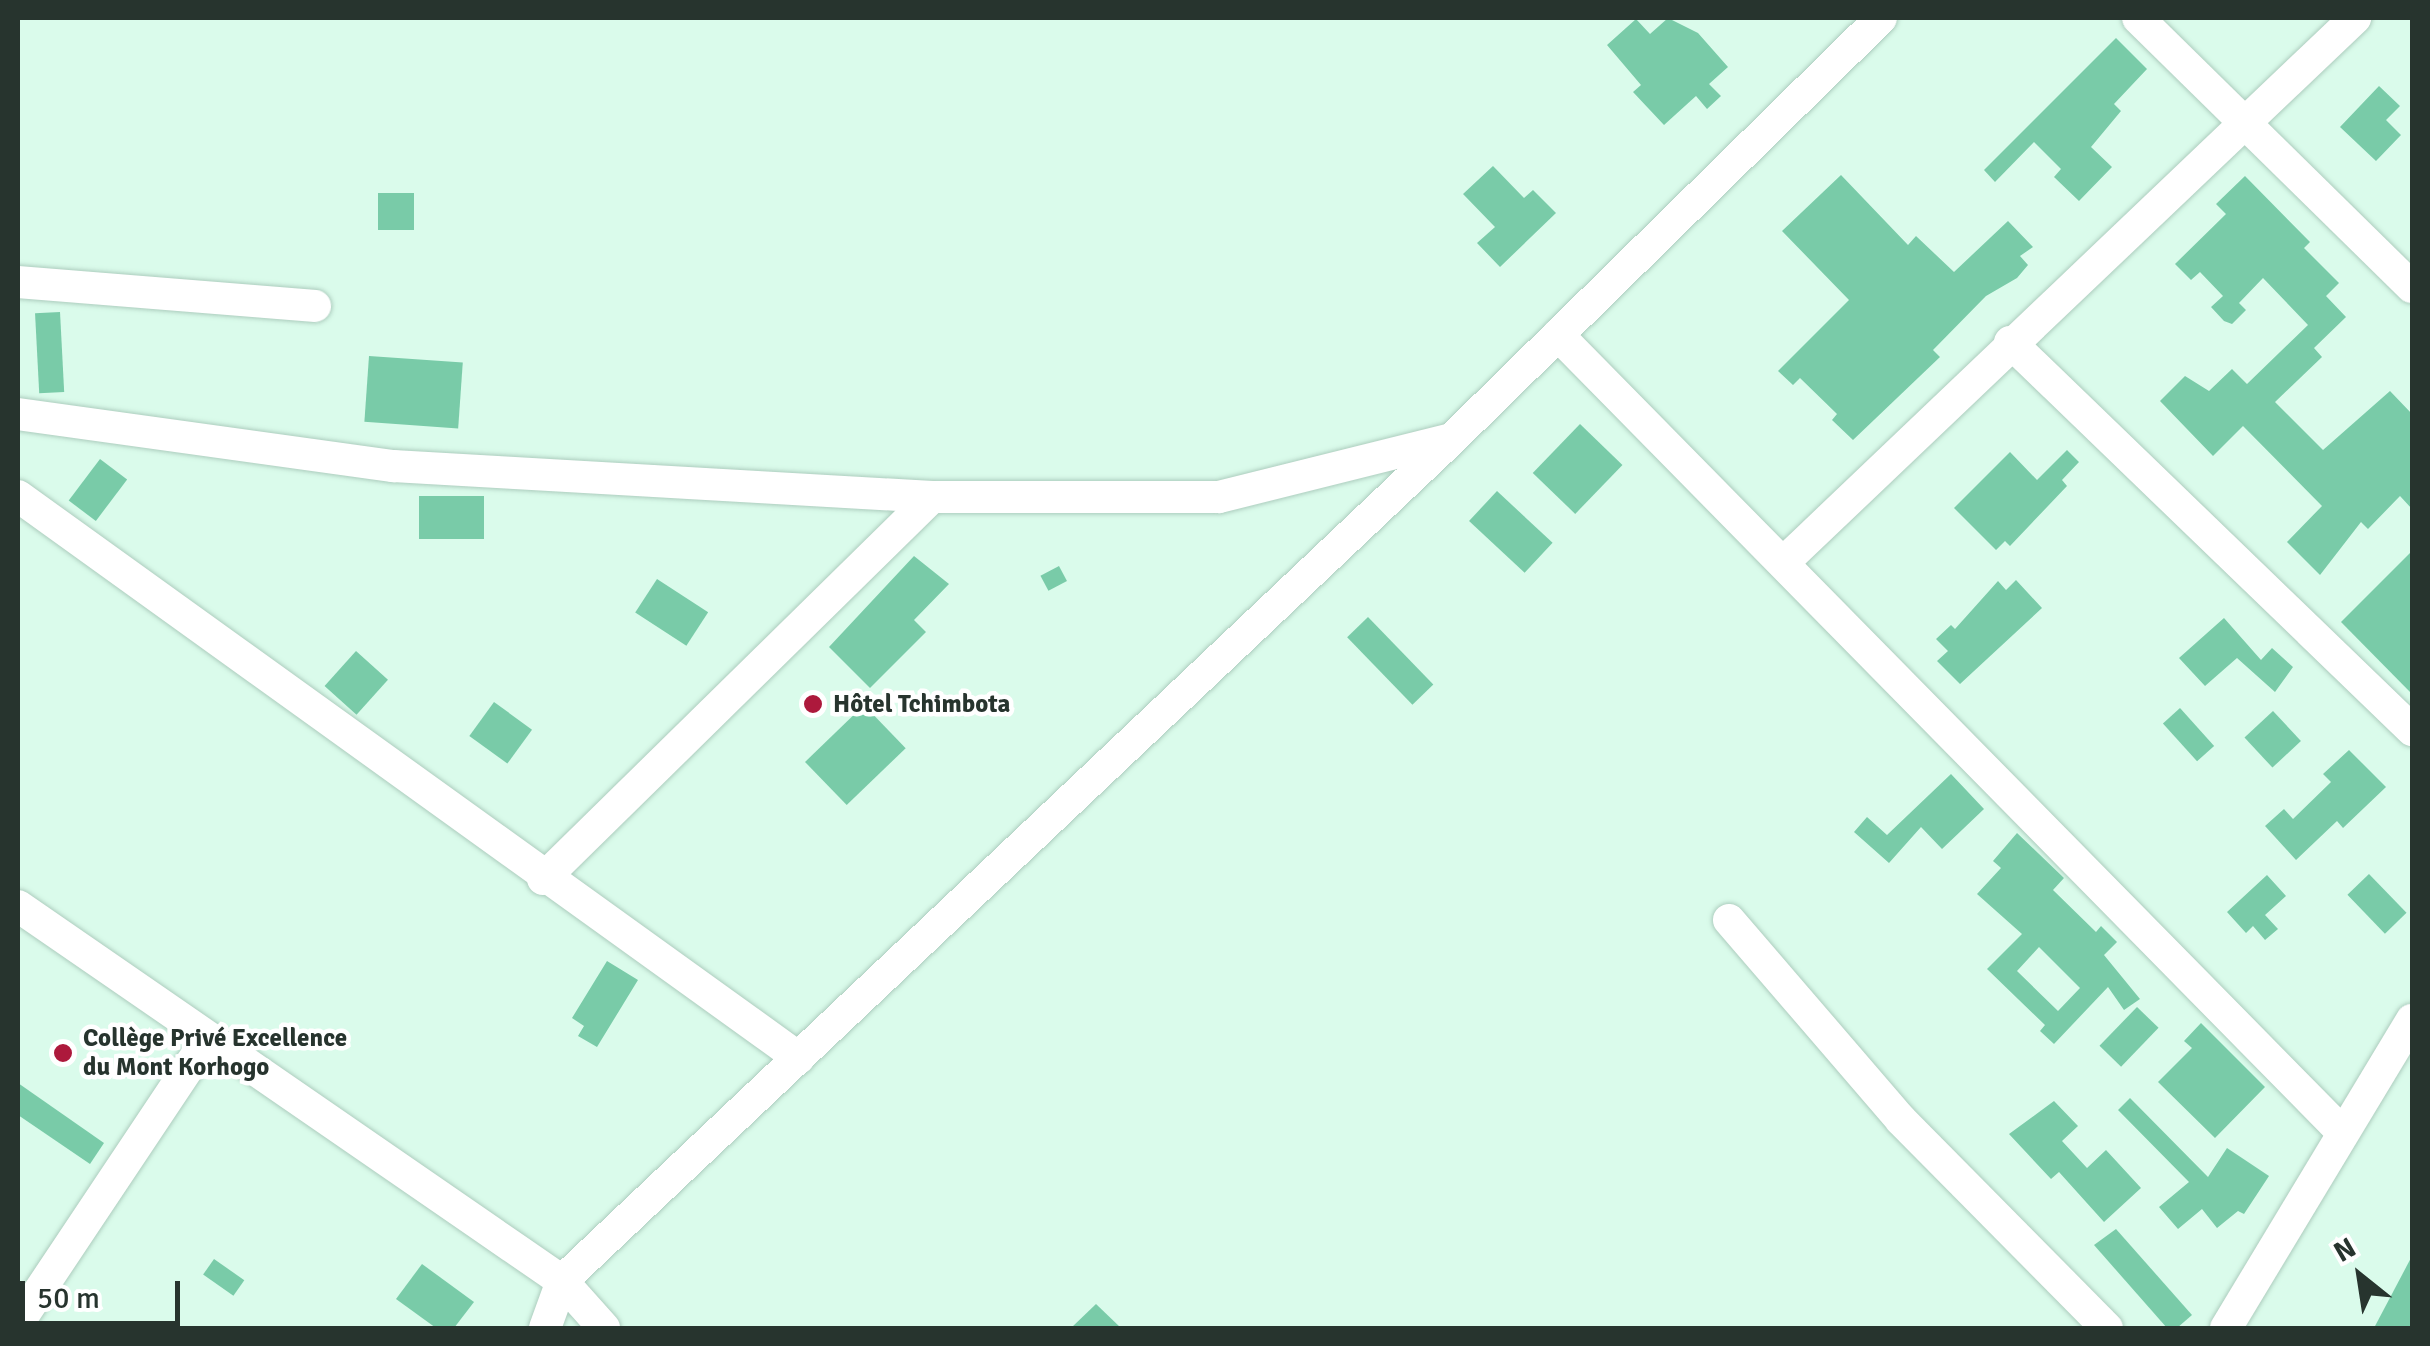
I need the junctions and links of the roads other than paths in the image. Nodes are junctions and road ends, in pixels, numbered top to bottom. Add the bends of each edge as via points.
1 (1880, 18) edge
2 (2138, 18) edge
3 (2355, 18) edge
4 (2242, 124) junction
5 (18, 282) edge
6 (2412, 288) edge
7 (316, 306) dead end
8 (1558, 334) junction
9 (2010, 342) junction
10 (18, 414) edge
11 (1452, 439) junction
12 (18, 496) edge
13 (932, 497) junction
14 (1784, 562) junction
15 (2412, 730) edge
16 (544, 879) junction
17 (18, 906) edge
18 (1730, 920) dead end
19 (2412, 1020) edge
20 (207, 1040) junction
21 (799, 1058) junction
22 (2341, 1131) junction
23 (562, 1280) junction
24 (20, 1313) edge
25 (546, 1328) edge
26 (604, 1328) edge
27 (2108, 1328) edge
28 (2226, 1328) edge

1 - 8 street
2 - 4 street
3 - 4 street
4 - 6 street
4 - 9 street
5 - 7 street
8 - 11 street
8 - 14 street
9 - 14 street
9 - 15 street
10 - 13 street via 394,466
11 - 13 street via 1219,496
11 - 21 street
12 - 16 street
13 - 16 street
14 - 22 street
16 - 21 street
17 - 20 street
18 - 27 street via 1901,1120
19 - 22 street
20 - 23 street
20 - 24 street
21 - 23 street
22 - 28 street
23 - 25 street
23 - 26 street

